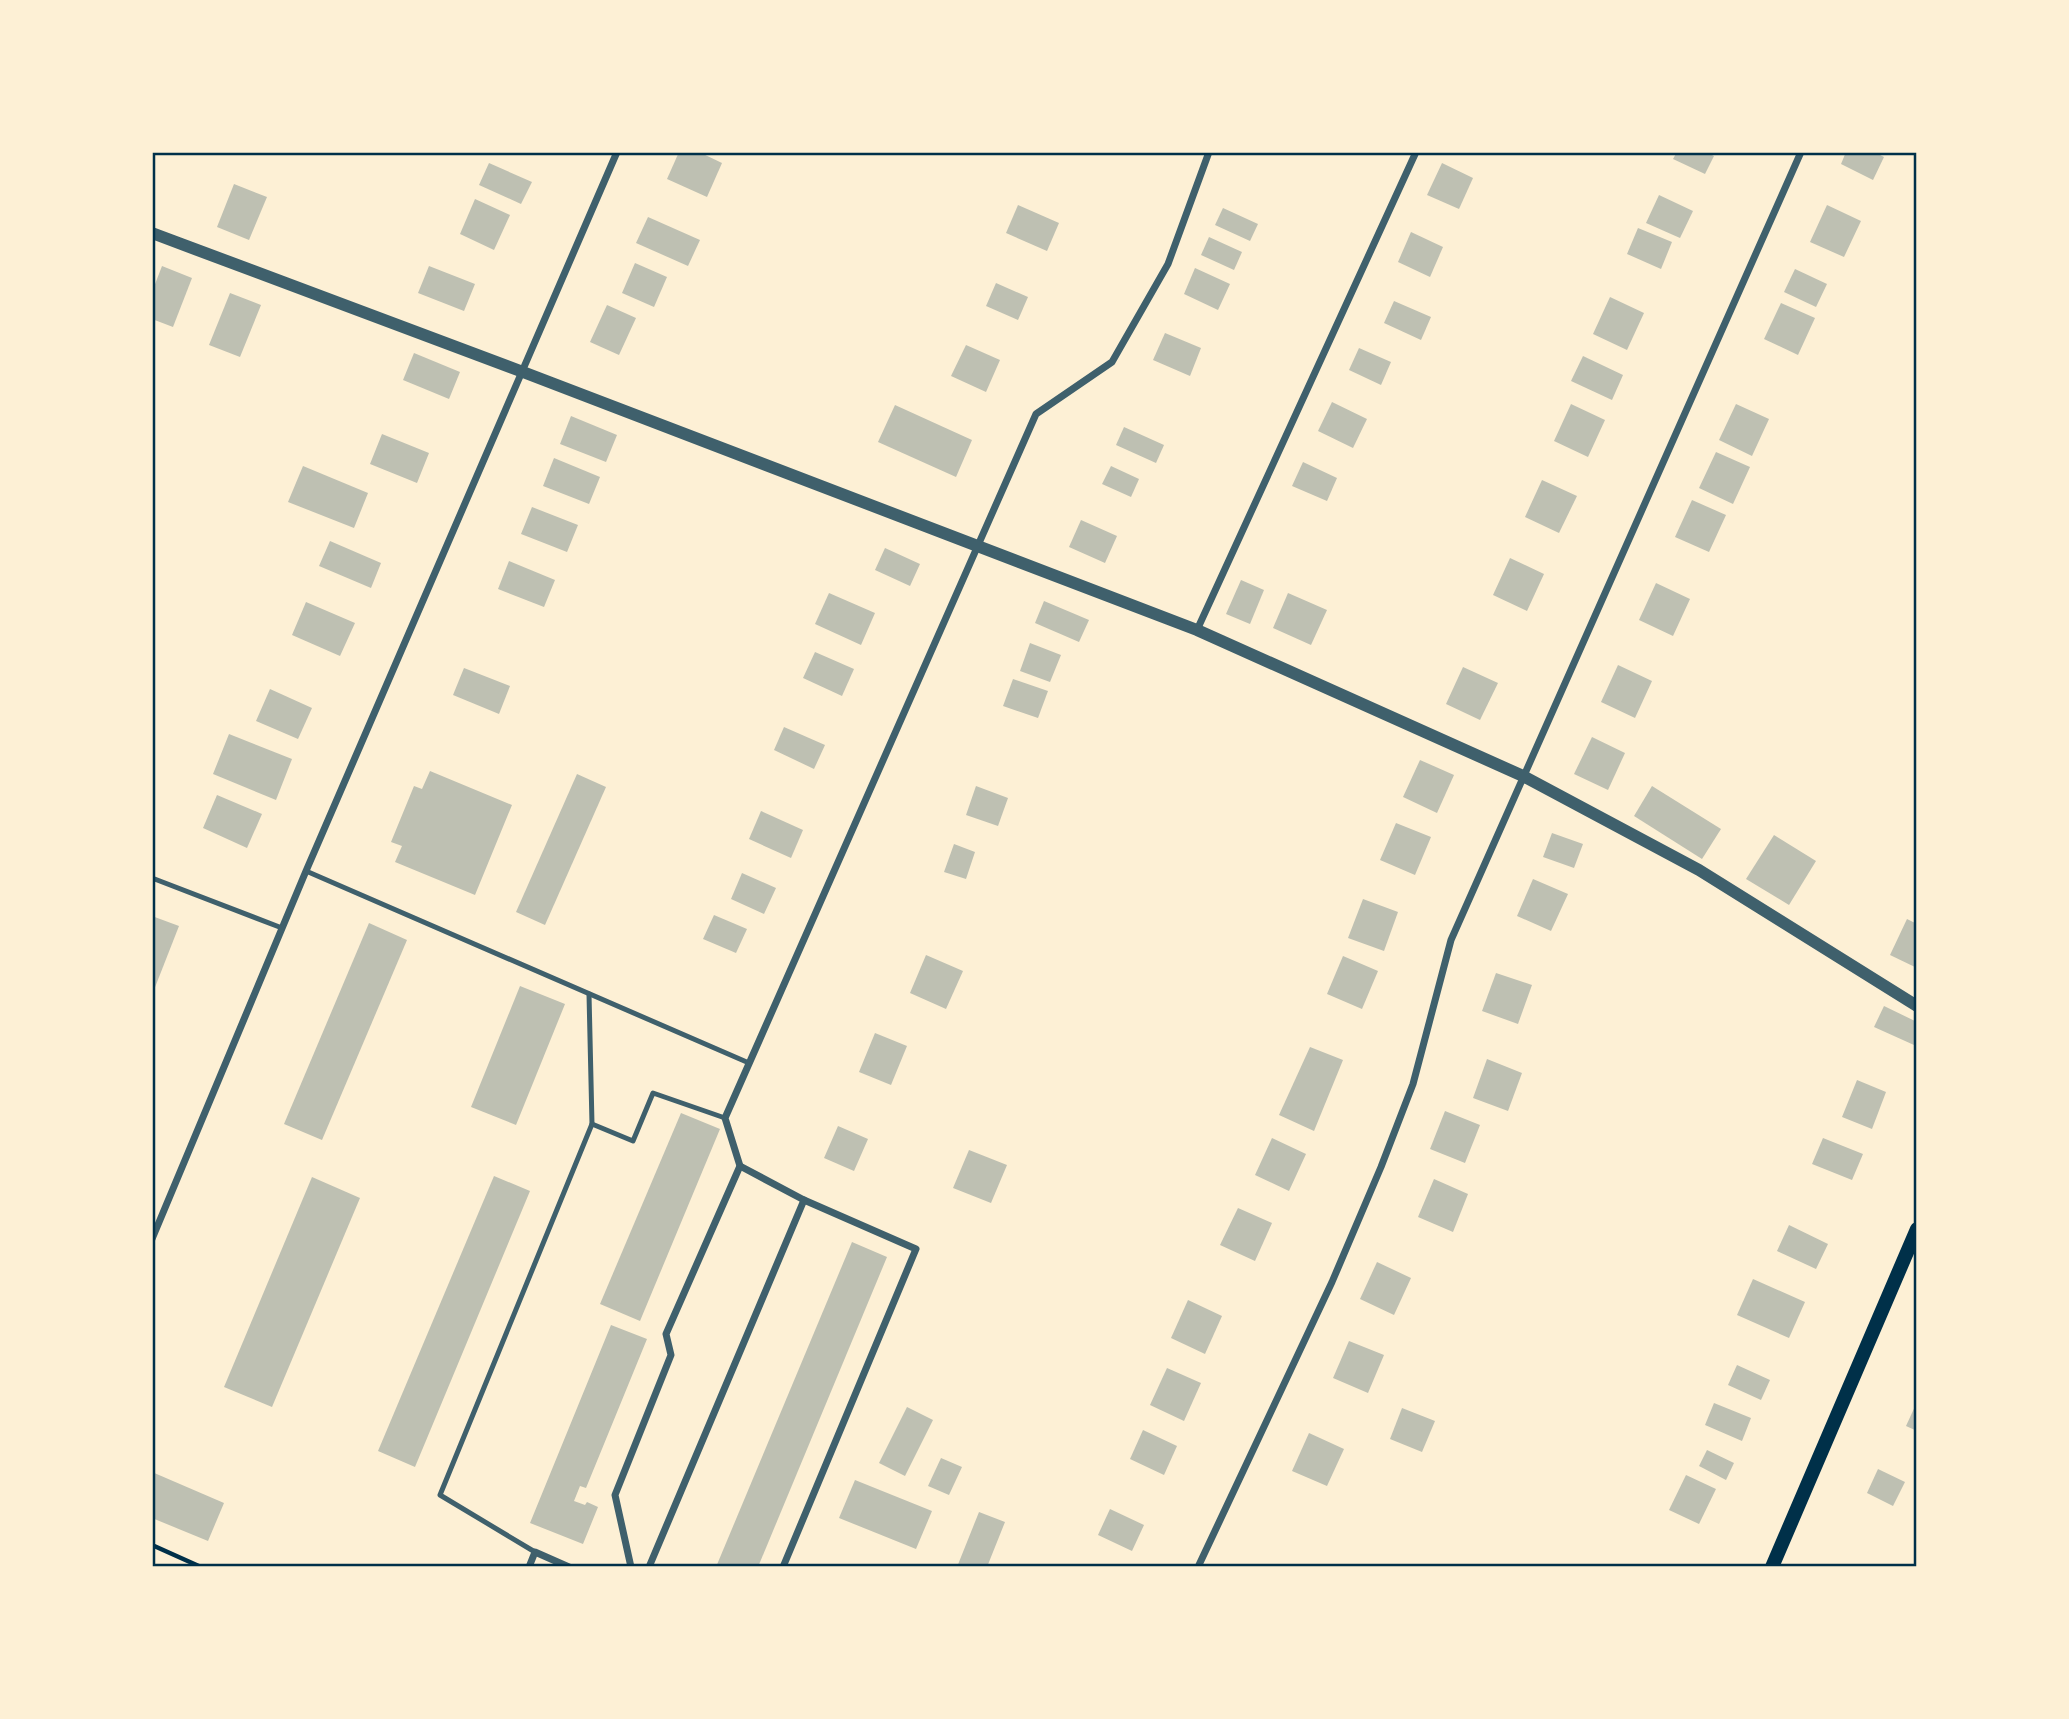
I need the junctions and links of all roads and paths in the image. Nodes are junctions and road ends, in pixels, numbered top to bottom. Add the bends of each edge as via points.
1 (617, 152) edge
2 (1209, 152) edge
3 (1416, 152) edge
4 (1801, 152) edge
5 (152, 233) edge
6 (523, 372) junction
7 (977, 545) junction
8 (1196, 629) junction
9 (1524, 776) junction
10 (306, 871) junction
11 (152, 878) edge
12 (282, 928) junction
13 (589, 993) junction
14 (1917, 1006) edge
15 (750, 1063) junction
16 (725, 1118) junction
17 (592, 1124) junction
18 (740, 1166) junction
19 (804, 1200) junction
20 (1917, 1229) edge
21 (152, 1239) edge
22 (152, 1545) edge
23 (535, 1552) junction
24 (201, 1567) edge
25 (529, 1567) edge
26 (569, 1567) edge
27 (631, 1567) edge
28 (649, 1567) edge
29 (783, 1567) edge
30 (1198, 1567) edge
31 (1772, 1567) edge

1 - 6 street
2 - 7 street via 1168,264 1112,362 1036,414
3 - 8 street
4 - 9 street
5 - 6 street
6 - 7 street
6 - 10 street
7 - 8 street
7 - 15 street
8 - 9 street
9 - 14 street via 1699,870
9 - 30 street via 1451,940 1413,1084 1381,1167
10 - 12 street
10 - 13 lane
11 - 12 lane
12 - 21 street
13 - 15 lane
13 - 17 lane
15 - 16 street
16 - 17 lane via 653,1093 633,1140
16 - 18 street
17 - 23 lane via 440,1495
18 - 19 street
18 - 27 street via 666,1334 671,1355 615,1495
19 - 28 street
19 - 29 street via 916,1249
20 - 31 main road
22 - 24 path
23 - 25 street
23 - 26 street

